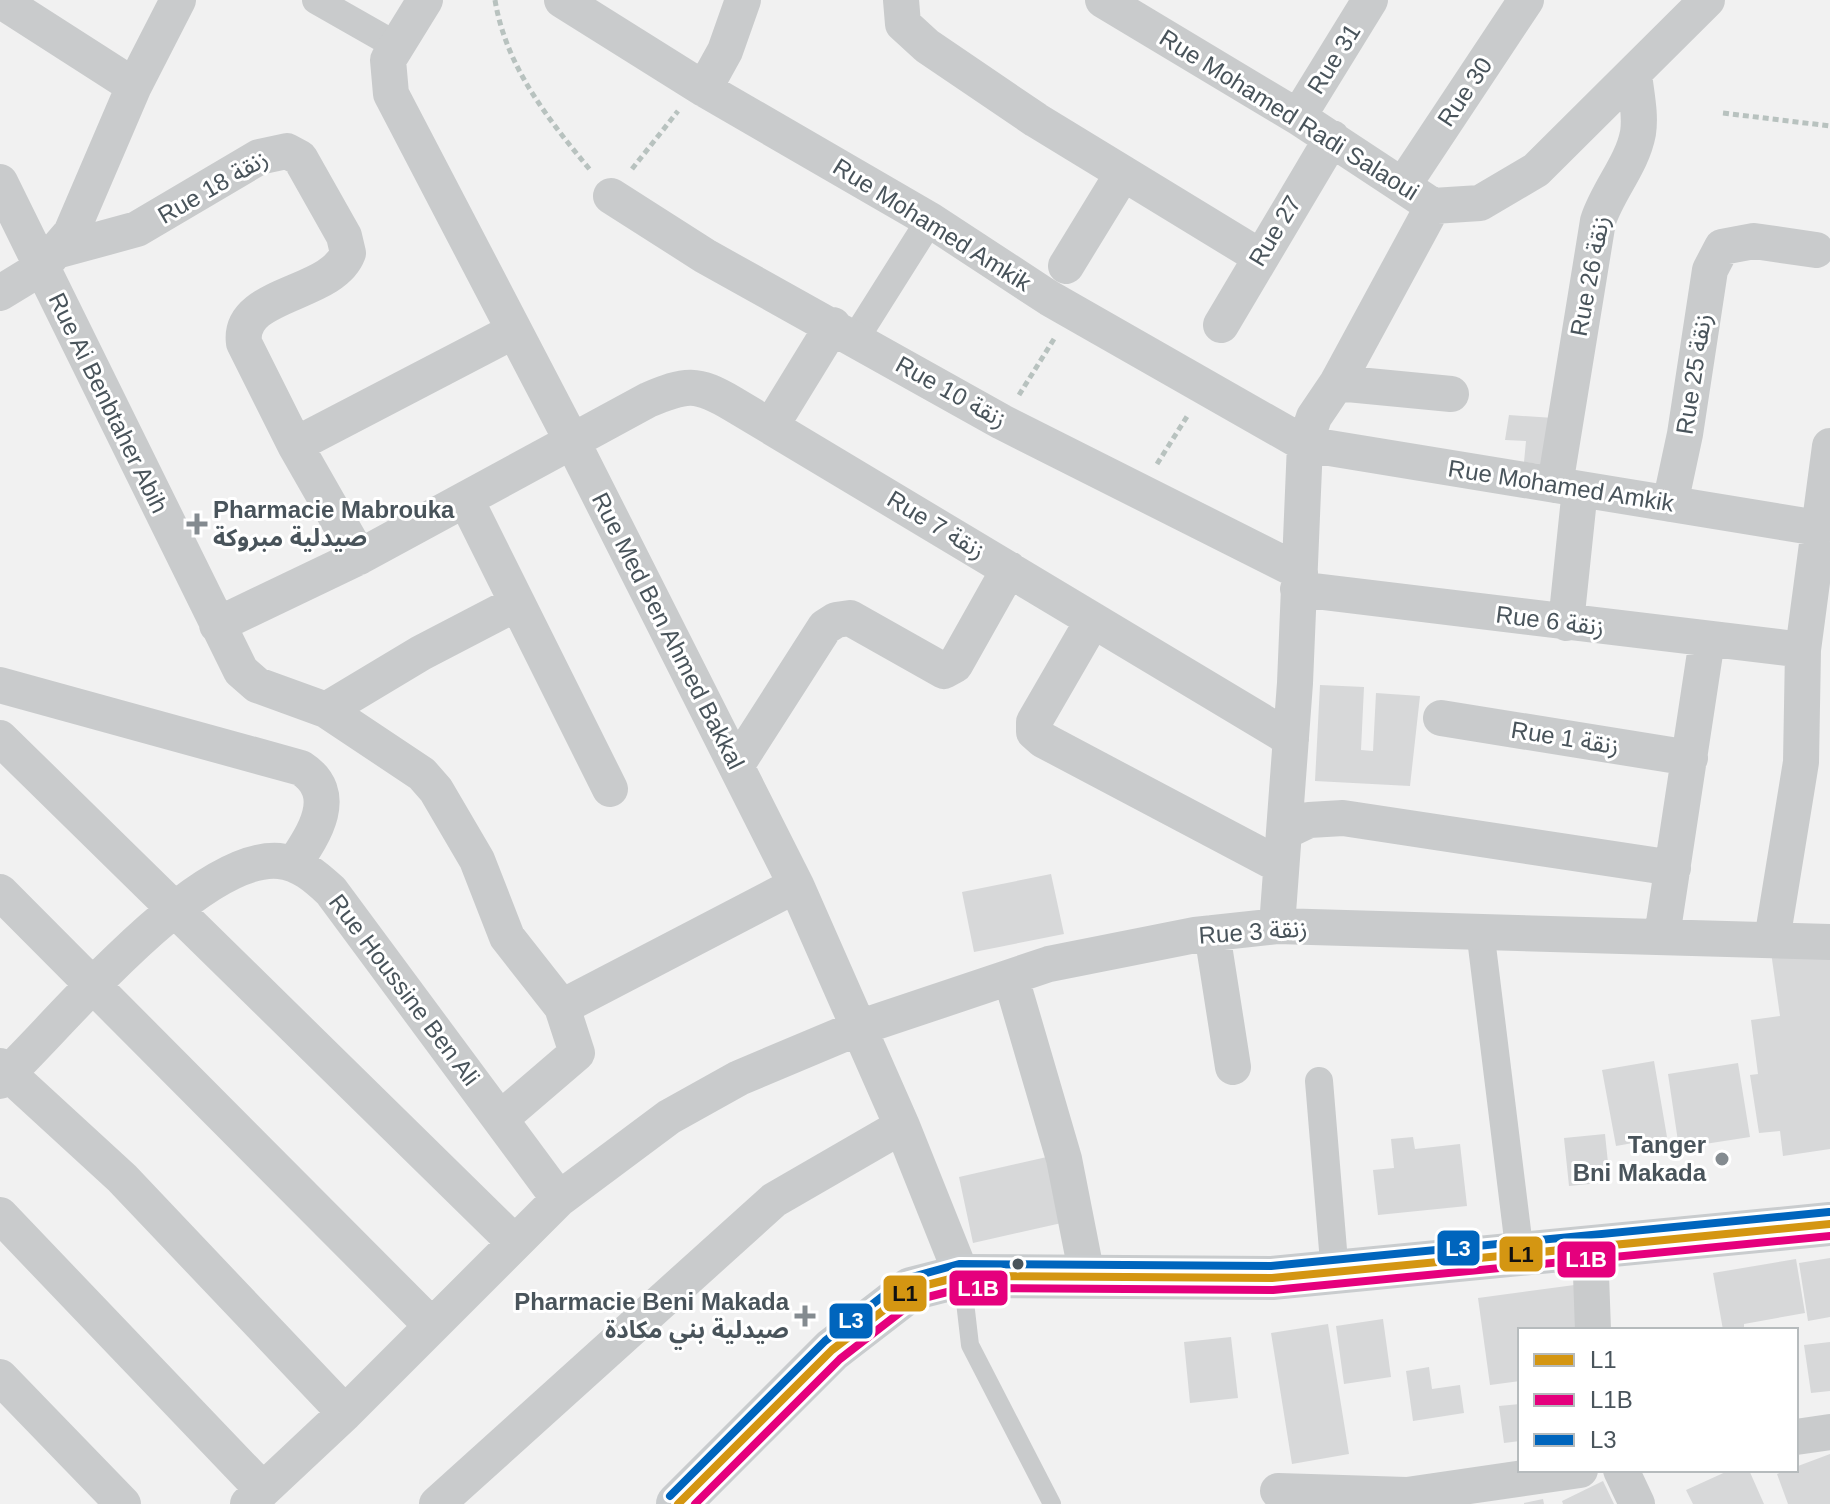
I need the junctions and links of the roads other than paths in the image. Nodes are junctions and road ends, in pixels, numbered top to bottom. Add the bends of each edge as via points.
1 (0, 0) edge
2 (178, 0) edge
3 (316, 0) edge
4 (425, 0) edge
5 (743, 0) edge
6 (901, 0) edge
7 (1103, 0) edge
8 (1370, 0) edge
9 (1526, 0) edge
10 (1707, 0) edge
11 (573, 3) edge
12 (395, 45) junction
13 (1634, 74) junction
14 (134, 86) junction
15 (702, 87) junction
16 (1298, 117) junction
17 (1332, 138) junction
18 (1123, 173) junction
19 (0, 182) edge
20 (1404, 184) junction
21 (611, 196) road end
22 (1433, 206) junction
23 (930, 220) junction
24 (1816, 250) dead end
25 (1259, 256) junction
26 (51, 259) junction
27 (1066, 266) dead end
28 (0, 293) edge
29 (1221, 325) dead end
30 (514, 331) junction
31 (844, 332) junction
32 (1337, 383) junction
33 (1451, 394) dead end
34 (771, 426) junction
35 (573, 443) junction
36 (1305, 444) junction
37 (295, 445) junction
38 (1830, 446) edge
39 (1568, 487) junction
40 (466, 500) junction
41 (1670, 504) junction
42 (1818, 528) junction
43 (359, 557) junction
44 (1009, 569) junction
45 (1299, 581) junction
46 (517, 603) junction
47 (1093, 620) junction
48 (1566, 623) junction
49 (217, 625) junction
50 (1707, 640) junction
51 (1803, 650) junction
52 (0, 685) edge
53 (326, 710) junction
54 (1441, 718) dead end
55 (0, 738) edge
56 (1291, 739) junction
57 (1690, 758) junction
58 (736, 766) junction
59 (610, 789) dead end
60 (1283, 849) junction
61 (294, 864) junction
62 (1673, 868) junction
63 (796, 885) junction
64 (0, 892) edge
65 (177, 909) junction
66 (1277, 926) junction
67 (1480, 930) junction
68 (1212, 933) junction
69 (1662, 936) junction
70 (1772, 940) junction
71 (1830, 942) edge
72 (1011, 978) junction
73 (92, 986) junction
74 (562, 1007) junction
75 (858, 1028) junction
76 (1233, 1067) dead end
77 (3, 1074) edge
78 (1319, 1081) dead end
79 (500, 1119) junction
80 (902, 1126) junction
81 (559, 1199) junction
82 (0, 1215) edge
83 (1830, 1224) edge
84 (515, 1243) junction
85 (1590, 1247) junction
86 (1520, 1255) junction
87 (1335, 1274) junction
88 (962, 1276) junction
89 (1087, 1276) junction
90 (431, 1325) junction
91 (1593, 1328) edge
92 (0, 1377) edge
93 (345, 1413) junction
94 (1830, 1432) edge
95 (1798, 1437) edge
96 (1569, 1472) edge
97 (1622, 1472) edge
98 (1278, 1491) dead end
99 (255, 1497) edge
100 (1409, 1500) edge
101 (123, 1504) edge
102 (437, 1504) edge
103 (678, 1504) edge
104 (1052, 1504) edge
105 (1637, 1504) edge

1 - 14 street
2 - 14 street
3 - 12 street
4 - 12 street, Rue Med Ben Ahmed Bakkal
5 - 15 street via 725,51
6 - 18 street via 903,24 927,46
7 - 16 street, Rue Mohamed Radi Salaoui
8 - 16 street, Rue 31
9 - 20 street, Rue 30
10 - 13 street
11 - 15 street, Rue Mohamed Amkik
12 - 30 street, Rue Med Ben Ahmed Bakkal via 388,60 391,94
13 - 22 street via 1536,170 1508,189 1480,203
13 - 39 street, Rue 26 زنقة via 1638,129 1598,221
14 - 26 street via 84,207
15 - 23 street, Rue Mohamed Amkik
16 - 17 street, Rue Mohamed Radi Salaoui
17 - 20 street, Rue Mohamed Radi Salaoui
17 - 25 street, Rue 27
18 - 25 street
18 - 27 street
19 - 26 street, Rue Ai Benbtaher Abih
20 - 22 street, Rue Mohamed Radi Salaoui
21 - 31 street, Rue 10 زنقة via 705,256
22 - 32 street
23 - 31 street
23 - 36 street, Rue Mohamed Amkik via 1072,311
24 - 41 street, Rue 25 زنقة via 1754,241 1722,247 1710,270
25 - 29 street, Rue 27
26 - 28 street
26 - 37 street, Rue 18 زنقة via 148,224 259,157 287,151 300,158 344,236 348,253 339,271 256,311 242,332 253,366
26 - 49 street, Rue Ai Benbtaher Abih
30 - 35 street, Rue Med Ben Ahmed Bakkal
30 - 37 street
31 - 34 street
31 - 45 street, Rue 10 زنقة
32 - 33 street
32 - 36 street via 1314,417
34 - 35 street, Rue 7 زنقة via 704,388 676,388
34 - 44 street, Rue 7 زنقة
35 - 40 street, Rue 7 زنقة
35 - 58 street, Rue Med Ben Ahmed Bakkal
36 - 39 street, Rue Mohamed Amkik
36 - 45 street
37 - 43 street, Rue 18 زنقة
38 - 42 street
39 - 41 street, Rue Mohamed Amkik
39 - 48 street, Rue 26 زنقة
40 - 43 street, Rue 7 زنقة
40 - 46 street
41 - 42 street, Rue Mohamed Amkik
42 - 51 street
43 - 49 street, Rue 7 زنقة
44 - 47 street, Rue 7 زنقة
44 - 58 street via 955,665 944,671 850,618 825,627
45 - 48 street, Rue 6 زنقة
45 - 56 street
46 - 53 street
46 - 59 street
47 - 56 street, Rue 7 زنقة
47 - 60 street via 1034,722 1034,732
48 - 50 street, Rue 6 زنقة
49 - 53 street, Rue Ai Benbtaher Abih via 248,679
50 - 51 street, Rue 6 زنقة
50 - 57 street
51 - 70 street via 1801,762
52 - 61 street via 301,768 316,780 323,808
53 - 74 street, Rue Ai Benbtaher Abih via 407,763 436,790 477,860 507,937
54 - 57 street, Rue 1 زنقة
55 - 65 street
56 - 60 street
57 - 62 street
58 - 63 street, Rue Med Ben Ahmed Bakkal
60 - 62 street via 1309,820 1343,818
60 - 66 street
61 - 65 street via 269,861 244,867 195,892
61 - 79 street, Rue Houssine Ben Ali via 331,891
62 - 69 street
63 - 74 street
63 - 75 street, Rue Med Ben Ahmed Bakkal
64 - 73 street
65 - 73 street
65 - 84 street
66 - 67 street, Rue 3 زنقة
66 - 68 street, Rue 3 زنقة
67 - 69 street, Rue 3 زنقة
67 - 86 street
68 - 72 street, Rue 3 زنقة via 1117,948
68 - 76 street
69 - 70 street, Rue 3 زنقة
70 - 71 street, Rue 3 زنقة
72 - 75 street, Rue 3 زنقة
72 - 89 street via 1064,1159
73 - 77 street
73 - 90 street
74 - 79 street via 577,1053
75 - 80 street, Rue Med Ben Ahmed Bakkal
75 - 81 street, Rue 3 زنقة via 739,1078 669,1117
77 - 93 street via 122,1178
78 - 87 street
79 - 81 street, Rue Houssine Ben Ali
80 - 88 street, Rue Med Ben Ahmed Bakkal
80 - 102 street via 774,1200
81 - 84 street, Rue 3 زنقة
82 - 99 street
83 - 85 main road
84 - 90 street, Rue 3 زنقة
85 - 86 main road
85 - 91 street
86 - 87 main road
87 - 89 main road via 1218,1280
88 - 89 main road
88 - 103 main road via 911,1289 832,1350
88 - 104 lane via 970,1345
90 - 93 street, Rue 3 زنقة
92 - 101 street
93 - 99 street, Rue 3 زنقة
94 - 95 street
96 - 100 street
97 - 105 street
98 - 100 street

